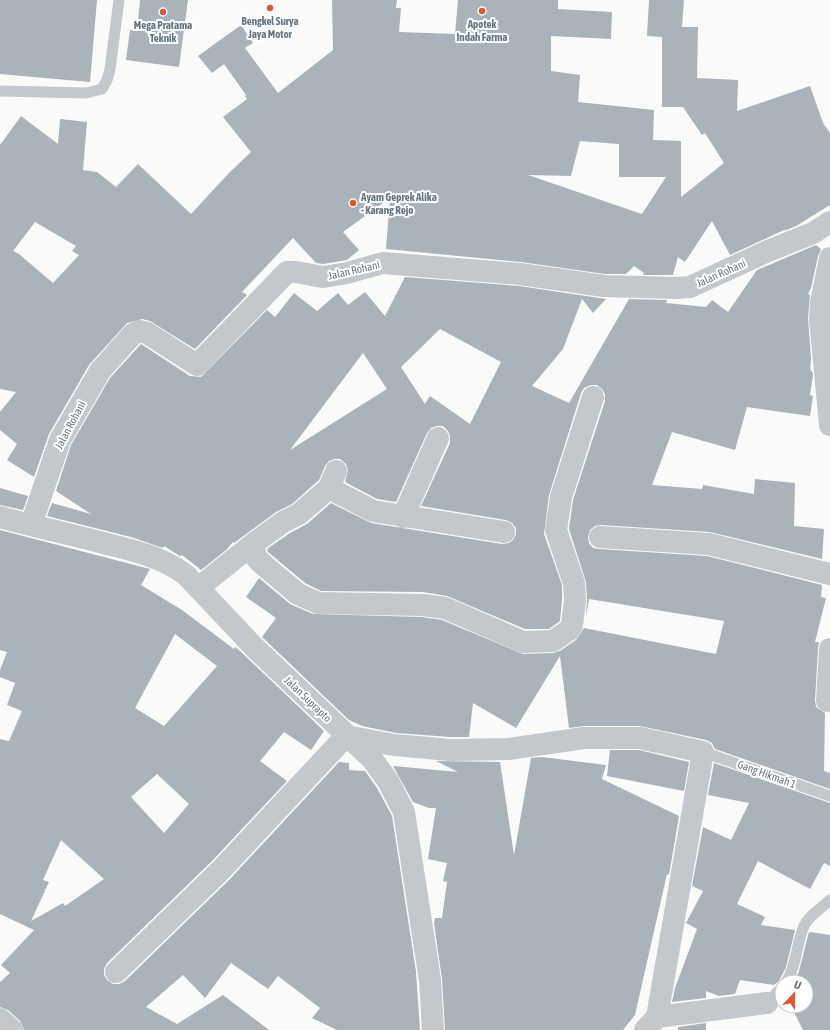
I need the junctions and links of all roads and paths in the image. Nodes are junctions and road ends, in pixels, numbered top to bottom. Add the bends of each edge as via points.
1 (119, 0) edge
2 (0, 91) edge
3 (830, 222) edge
4 (830, 258) edge
5 (593, 396) dead end
6 (830, 425) edge
7 (438, 438) dead end
8 (0, 517) edge
9 (403, 517) junction
10 (31, 526) junction
11 (504, 532) dead end
12 (600, 537) dead end
13 (253, 544) junction
14 (830, 574) edge
15 (198, 588) junction
16 (830, 649) edge
17 (827, 701) dead end
18 (346, 736) junction
19 (703, 752) junction
20 (830, 796) edge
21 (830, 900) edge
22 (116, 972) dead end
23 (790, 974) edge
24 (774, 996) edge
25 (767, 1003) joint
26 (0, 1019) edge
27 (651, 1024) edge
28 (12, 1030) edge
29 (433, 1030) edge

1 - 2 lane via 110,69 102,89 86,93
3 - 10 street, Jalan Rohani via 814,233 690,287 604,286 520,274 382,263 323,277 287,272 197,365 147,333 139,331 132,334 100,371 60,440
4 - 6 street via 820,319
5 - 13 street via 561,498 556,523 556,530 574,583 573,619 570,630 553,641 523,642 445,608 423,605 318,603 298,594 257,559
7 - 9 street
8 - 10 street, Jalan Suprapto
9 - 11 street
9 - 13 street via 374,511 332,480 299,514 283,522
10 - 15 street, Jalan Suprapto via 158,558 173,566
12 - 14 street via 709,544
13 - 15 street
15 - 18 street, Jalan Suprapto
16 - 17 street
18 - 19 street via 394,745 450,750 508,749 584,738 640,738
18 - 22 street via 221,870
18 - 29 street, Jalan Suprapto via 376,765 388,781 404,812 430,980
19 - 20 lane, Gang Hikmah 1
19 - 27 street
21 - 23 lane via 810,916 804,926
24 - 25 lane
25 - 27 street
26 - 28 street

